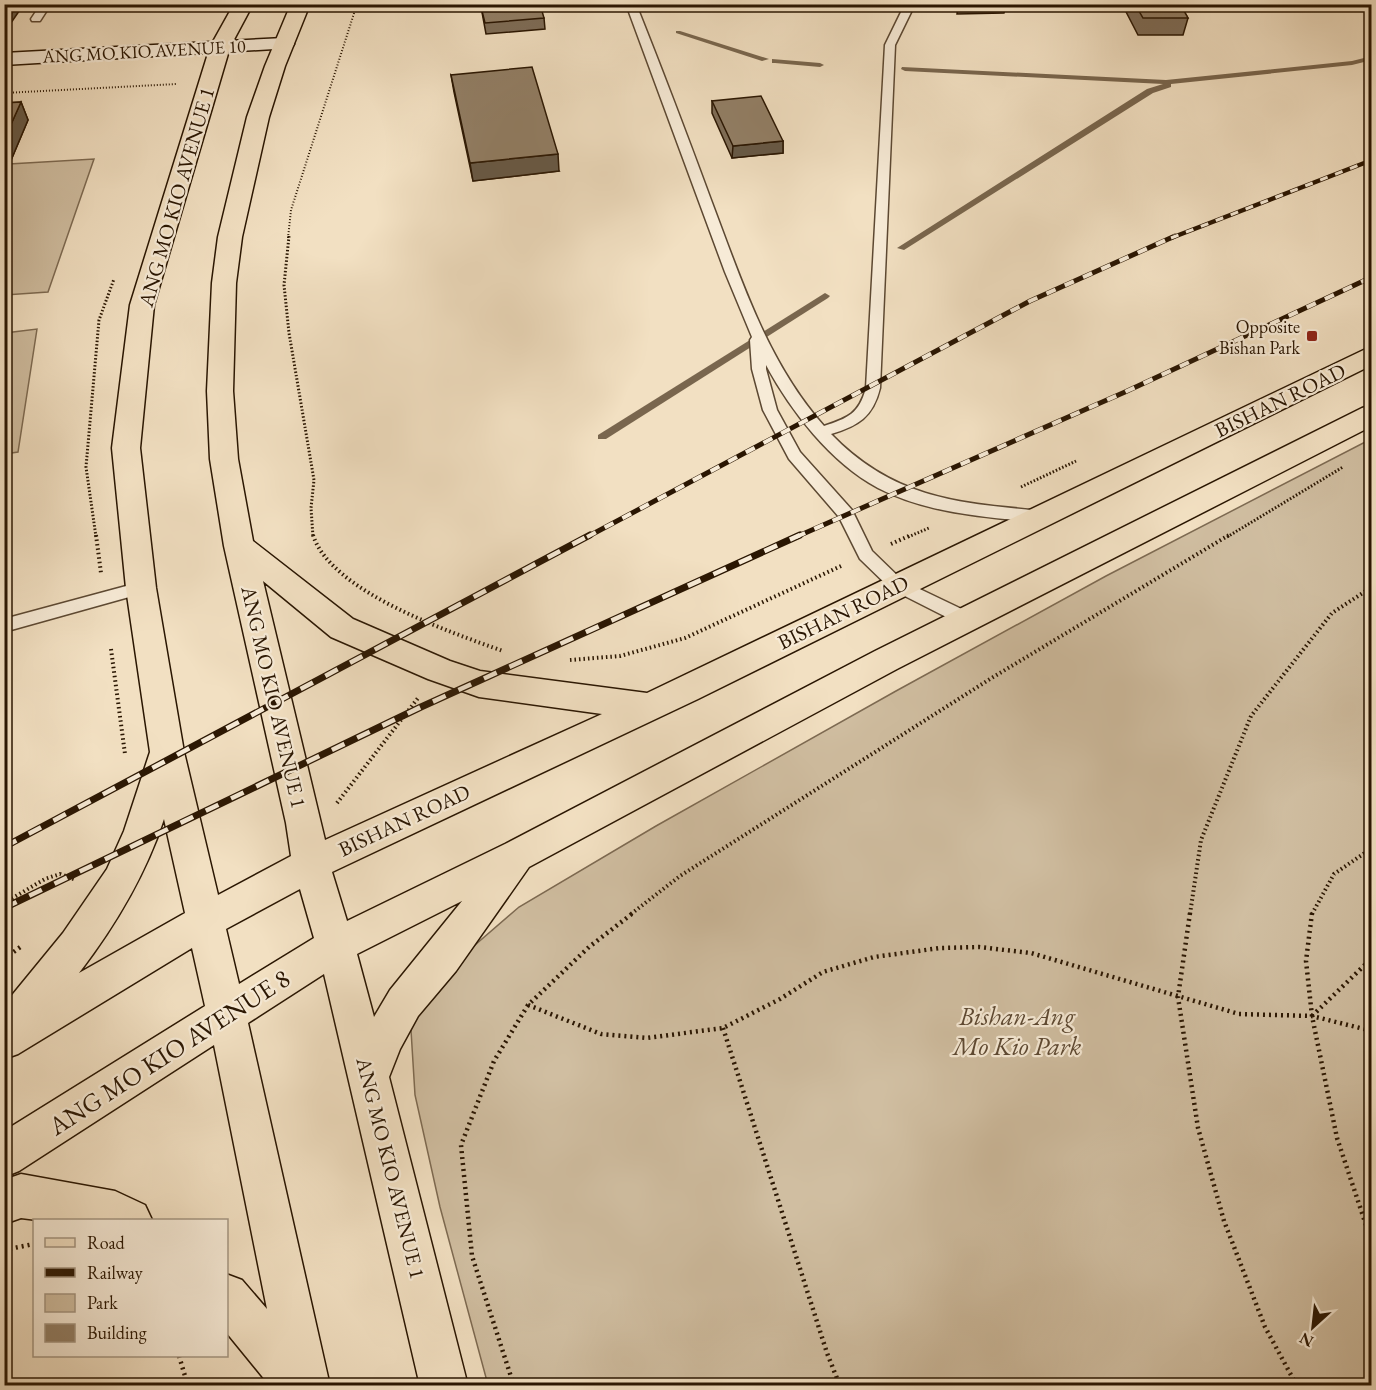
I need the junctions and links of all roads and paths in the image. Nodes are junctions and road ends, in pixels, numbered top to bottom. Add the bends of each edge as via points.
1 (46, 4) edge
2 (244, 4) edge
3 (301, 4) edge
4 (357, 4) edge
5 (631, 4) edge
6 (910, 4) edge
7 (36, 19) dead end
8 (4, 59) edge
9 (271, 59) junction
10 (222, 60) junction
11 (4, 78) edge
12 (181, 84) dead end
13 (4, 93) edge
14 (1371, 354) edge
15 (766, 367) junction
16 (1371, 414) edge
17 (820, 433) junction
18 (1352, 462) dead end
19 (1043, 517) junction
20 (239, 546) junction
21 (866, 555) junction
22 (897, 585) junction
23 (1371, 587) edge
24 (141, 588) junction
25 (966, 619) junction
26 (4, 626) edge
27 (469, 639) junction
28 (511, 654) dead end
29 (559, 661) dead end
30 (439, 670) junction
31 (648, 707) junction
32 (167, 752) junction
33 (339, 802) dead end
34 (1371, 848) edge
35 (518, 855) junction
36 (311, 864) junction
37 (83, 882) dead end
38 (4, 903) edge
39 (206, 921) junction
40 (334, 946) junction
41 (1371, 958) edge
42 (1178, 998) junction
43 (528, 1005) junction
44 (227, 1015) junction
45 (1312, 1016) junction
46 (723, 1028) junction
47 (1371, 1031) edge
48 (4, 1038) edge
49 (369, 1077) junction
50 (4, 1156) edge
51 (4, 1202) edge
52 (126, 1219) edge
53 (1371, 1243) edge
54 (33, 1244) edge
55 (4, 1250) edge
56 (228, 1298) edge
57 (179, 1357) edge
58 (188, 1386) edge
59 (301, 1386) edge
60 (306, 1386) edge
61 (444, 1386) edge
62 (514, 1386) edge
63 (840, 1386) edge
64 (1297, 1386) edge

1 - 7 lane
2 - 10 main road, ANG MO KIO AVENUE 1
3 - 9 main road, ANG MO KIO AVENUE 1
4 - 27 path via 291,210 284,285 314,480 313,537 321,554 341,575 387,603
5 - 15 lane
6 - 17 lane via 890,45 880,281 874,370 867,408 858,418
8 - 10 main road, ANG MO KIO AVENUE 10
9 - 10 main road, ANG MO KIO AVENUE 10
9 - 20 main road, ANG MO KIO AVENUE 1 via 230,237 224,283 222,436
10 - 11 main road, ANG MO KIO AVENUE 10
10 - 24 main road, ANG MO KIO AVENUE 1 via 142,305 126,448
12 - 13 path
14 - 19 main road, BISHAN ROAD
15 - 17 lane
15 - 21 lane via 770,410 794,455 846,514
16 - 25 main road
17 - 19 lane via 883,483 925,501
18 - 43 path via 990,679 680,876 589,947
19 - 22 main road, BISHAN ROAD
20 - 30 main road via 342,628
20 - 36 main road, ANG MO KIO AVENUE 1
21 - 22 lane
21 - 29 path via 685,638 620,656
22 - 25 lane
22 - 31 main road, BISHAN ROAD
23 - 42 path via 1332,613 1251,716 1201,840
24 - 26 lane
24 - 32 main road, ANG MO KIO AVENUE 1
25 - 35 main road
27 - 28 path
27 - 30 path
30 - 31 main road via 479,684
30 - 33 path
31 - 36 main road, BISHAN ROAD
32 - 39 main road, ANG MO KIO AVENUE 1
32 - 48 main road via 133,856 113,892 95,922
34 - 45 path via 1334,874 1312,913 1306,961
35 - 40 main road
35 - 49 main road via 404,1003 383,1040
36 - 39 main road
36 - 40 main road, ANG MO KIO AVENUE 1
37 - 38 path via 60,874
39 - 44 main road, ANG MO KIO AVENUE 1
39 - 48 main road
40 - 44 main road, ANG MO KIO AVENUE 8
40 - 49 main road, ANG MO KIO AVENUE 1
41 - 45 path
42 - 45 path via 1239,1014
42 - 46 path via 1031,953 979,947 940,948 874,957 823,972
42 - 64 path via 1198,1128 1224,1221 1264,1327
43 - 46 path via 602,1034 647,1038
43 - 62 path via 494,1061 461,1145 472,1256
44 - 50 main road, ANG MO KIO AVENUE 8
44 - 60 main road, ANG MO KIO AVENUE 1
45 - 47 path
45 - 53 path via 1337,1138
46 - 63 path
49 - 61 main road, ANG MO KIO AVENUE 1
51 - 52 main road via 21,1196 115,1213
54 - 55 path
56 - 59 main road
57 - 58 path

